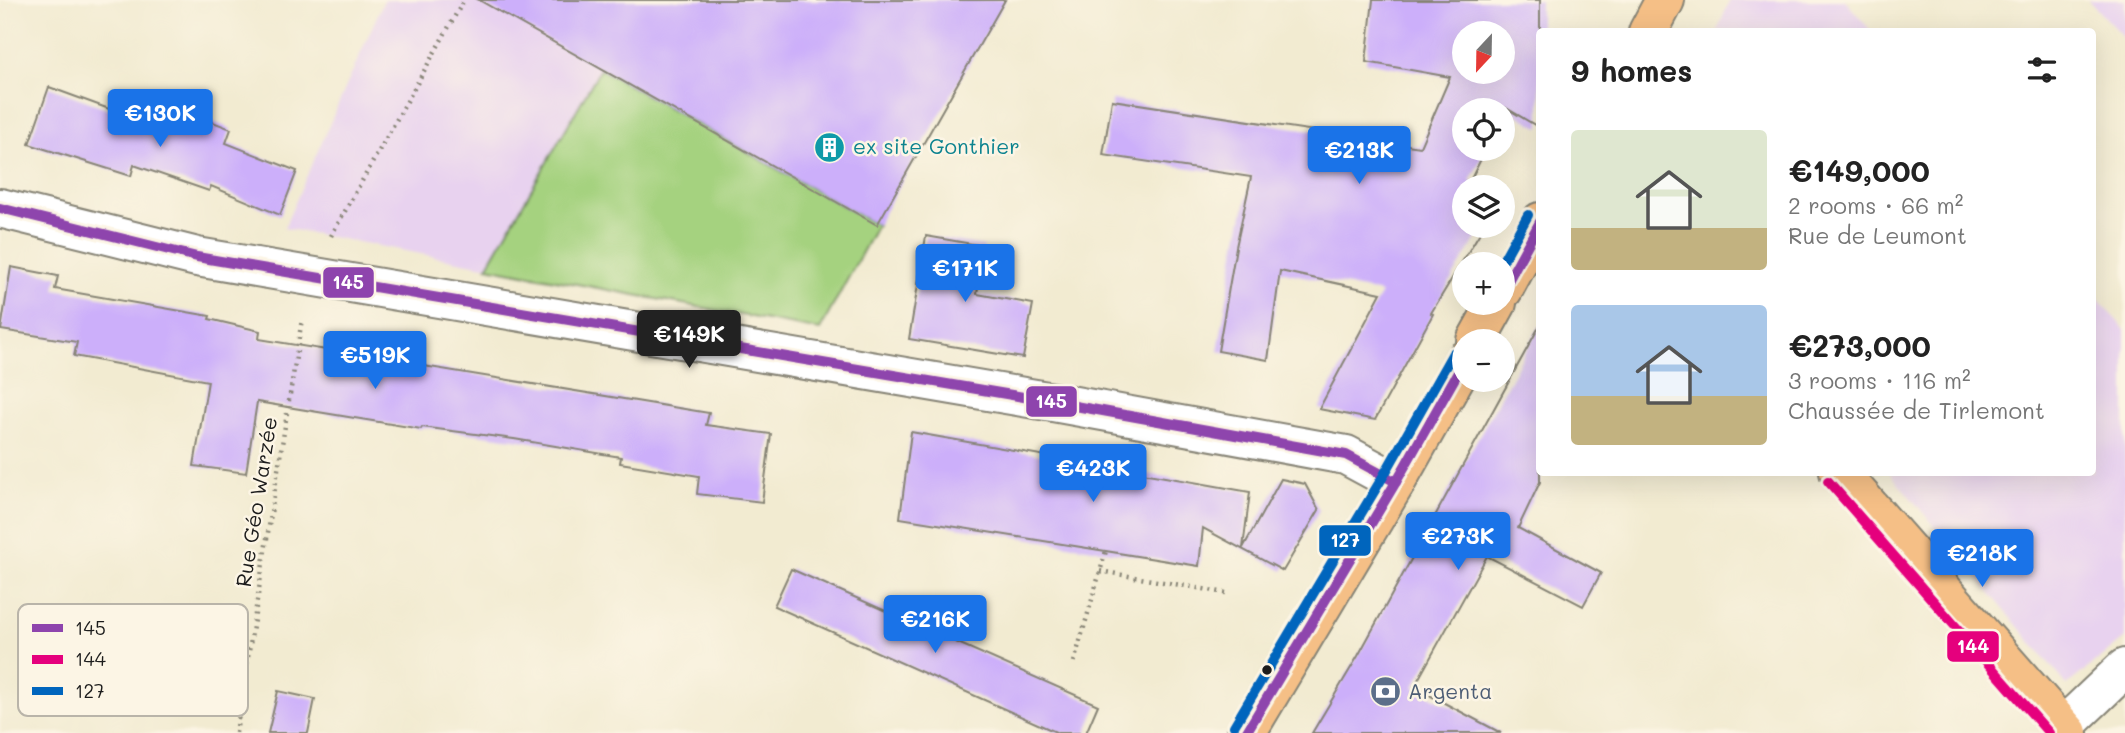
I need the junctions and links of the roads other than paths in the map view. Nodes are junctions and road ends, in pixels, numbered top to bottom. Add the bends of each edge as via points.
1 (1665, 0) edge
2 (1650, 28) edge
3 (0, 208) edge
4 (1536, 229) edge
5 (1515, 268) edge
6 (1452, 383) edge
7 (1843, 476) edge
8 (1396, 482) junction
9 (2125, 668) edge
10 (2066, 730) edge
11 (1246, 733) edge

1 - 2 main road
3 - 8 street via 197,257 1346,455
4 - 5 main road
6 - 8 main road
7 - 10 main road
8 - 11 main road
9 - 10 street

